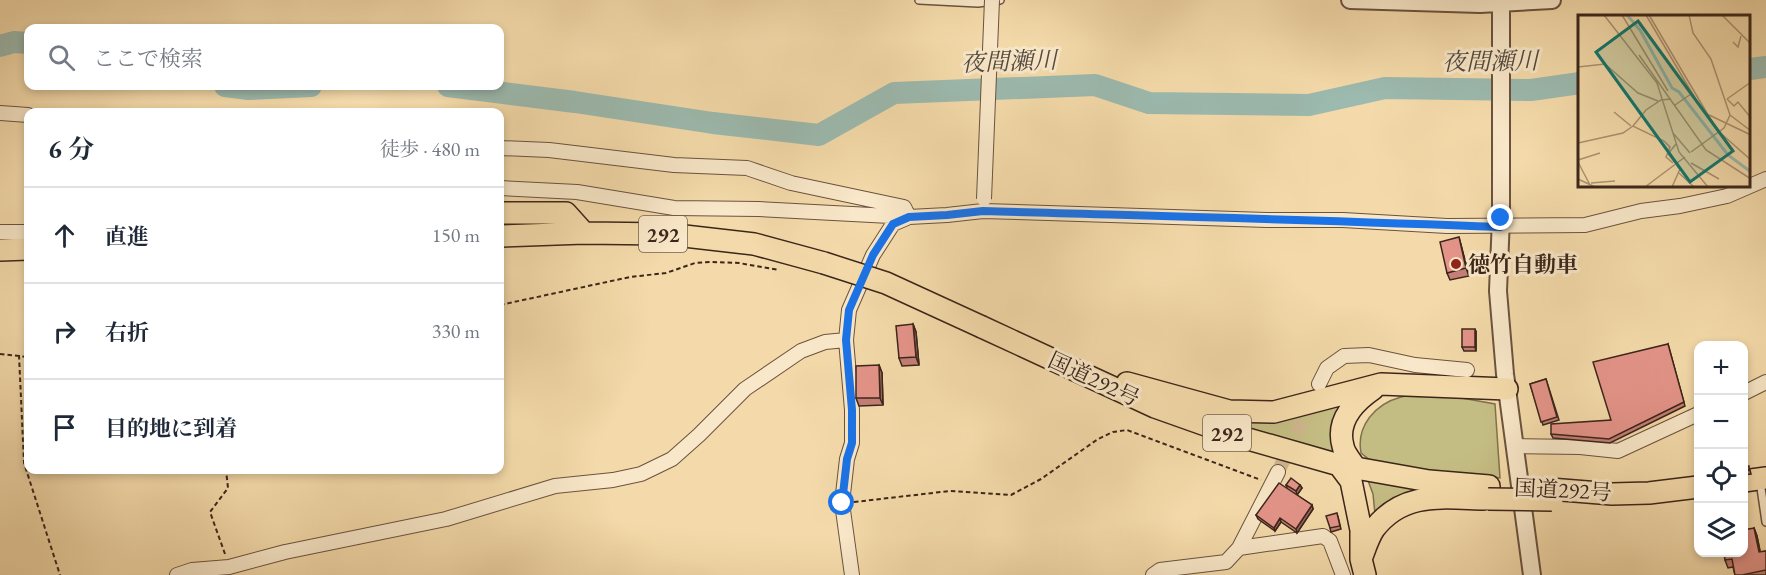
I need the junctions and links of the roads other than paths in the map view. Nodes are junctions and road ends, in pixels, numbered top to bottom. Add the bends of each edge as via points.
1 (919, 0) edge
2 (992, 0) edge
3 (1000, 0) edge
4 (1350, 0) edge
5 (1552, 0) edge
6 (1501, 2) edge
7 (0, 114) edge
8 (24, 115) edge
9 (504, 148) edge
10 (1766, 179) edge
11 (1751, 186) edge
12 (504, 188) edge
13 (1745, 188) edge
14 (984, 205) junction
15 (504, 213) edge
16 (909, 217) junction
17 (1500, 222) junction
18 (0, 232) edge
19 (24, 232) edge
20 (584, 232) junction
21 (504, 236) edge
22 (24, 249) edge
23 (0, 250) edge
24 (846, 340) junction
25 (1068, 367) junction
26 (1467, 370) dead end
27 (1766, 382) edge
28 (1319, 384) tunnel mouth
29 (1381, 384) junction
30 (1507, 389) junction
31 (1748, 391) edge
32 (1694, 416) edge
33 (1514, 446) junction
34 (1347, 466) junction
35 (1275, 478) tunnel mouth
36 (1757, 482) edge
37 (1694, 487) edge
38 (1488, 492) junction
39 (1766, 522) edge
40 (1239, 548) junction
41 (1363, 567) edge
42 (177, 575) edge
43 (852, 575) edge
44 (1154, 575) edge
45 (1343, 575) edge
46 (1532, 575) edge

1 - 3 lane
2 - 14 street, bridge
4 - 6 street
5 - 6 street
6 - 17 street
7 - 8 street
9 - 16 street via 747,168 791,183 904,207
10 - 11 street
12 - 16 street via 577,192 675,208
13 - 17 street via 1727,196 1585,225
14 - 16 street via 947,215
14 - 17 street via 1267,220
15 - 20 highway via 566,213
16 - 24 street via 893,224 873,255 849,310
17 - 30 street via 1498,291
18 - 19 street
20 - 21 highway, 国道292号 / 292
20 - 25 highway, 国道292号 / 292, bridge via 667,234 754,244 824,262 886,283
22 - 23 highway
24 - 42 street via 825,342 801,351 745,389 672,459 641,474 555,486 446,519
24 - 43 street via 852,443 842,503
25 - 29 highway via 1229,411 1274,412
25 - 34 highway, 国道292号 / 292 via 1155,407 1234,435
26 - 28 street via 1369,355 1344,356 1327,368
27 - 31 street
29 - 30 highway
29 - 34 highway via 1359,398 1347,413 1341,430
30 - 33 street
32 - 33 street via 1618,452
33 - 46 street
34 - 38 highway, 国道292号 / 292
34 - 41 highway via 1361,530
35 - 40 street
36 - 39 lane
37 - 38 highway, 国道292号, bridge via 1612,494
38 - 41 highway via 1424,498 1404,504 1373,531
40 - 44 street via 1226,562 1160,570
40 - 45 street via 1323,536 1330,541

